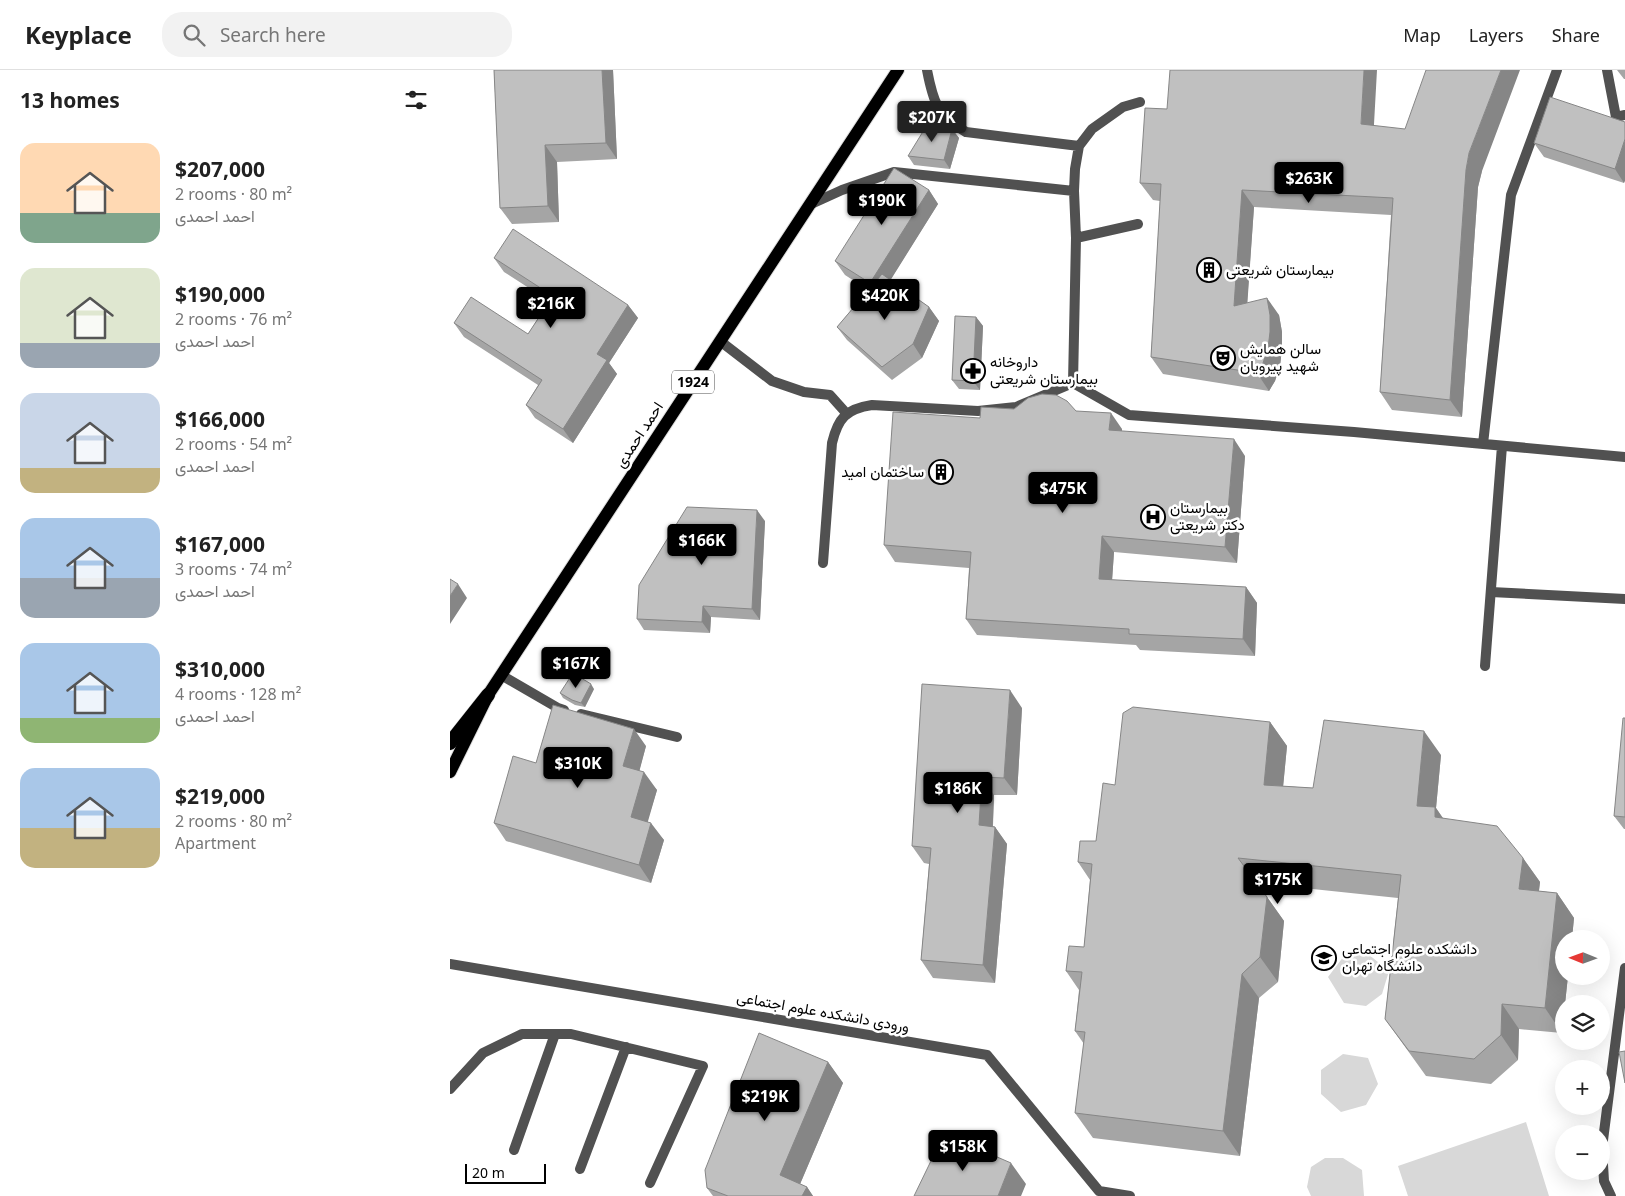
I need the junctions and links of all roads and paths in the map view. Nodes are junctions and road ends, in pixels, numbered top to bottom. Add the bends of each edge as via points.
1 (898, 70) edge
2 (927, 70) edge
3 (1557, 70) edge
4 (1607, 70) edge
5 (1140, 102) dead end
6 (1625, 115) edge
7 (1079, 146) junction
8 (1074, 191) junction
9 (809, 205) junction
10 (1138, 224) dead end
11 (1076, 238) junction
12 (720, 341) junction
13 (1072, 383) junction
14 (847, 414) junction
15 (1483, 444) junction
16 (1502, 446) junction
17 (1625, 457) edge
18 (823, 563) dead end
19 (1491, 592) junction
20 (1625, 599) edge
21 (1485, 666) dead end
22 (501, 675) junction
23 (488, 695) junction
24 (677, 737) dead end
25 (450, 742) edge
26 (450, 772) edge
27 (450, 964) edge
28 (1625, 968) edge
29 (555, 1034) junction
30 (626, 1047) junction
31 (450, 1089) edge
32 (514, 1150) dead end
33 (580, 1169) dead end
34 (650, 1184) dead end
35 (1130, 1196) edge
36 (1611, 1196) edge

1 - 9 main road, احمد احمدی / 1924
2 - 7 lane via 933,98 941,113 966,132
3 - 15 lane via 1511,194
4 - 6 lane via 1616,117
5 - 7 lane via 1123,107 1092,129
7 - 8 lane
8 - 9 lane via 894,172
8 - 11 lane
9 - 12 main road, احمد احمدی / 1924
10 - 11 lane
11 - 13 lane
12 - 14 lane via 772,381 804,392 830,395
12 - 22 main road, احمد احمدی / 1924
13 - 14 lane via 1016,407 978,411 872,405 857,407
13 - 15 lane via 1129,414
14 - 18 lane via 836,426 832,443
15 - 16 lane
16 - 17 lane
16 - 19 lane
19 - 20 lane
19 - 21 lane
22 - 23 main road, احمد احمدی / 1924
22 - 24 lane via 558,708
23 - 25 highway
23 - 26 main road, احمد احمدی / 1924
27 - 35 lane, ورودی دانشکده علوم اجتماعی via 987,1056 1099,1191
28 - 36 lane via 1602,1148 1604,1181
29 - 30 lane via 571,1034
29 - 31 lane via 522,1034 483,1053
29 - 32 lane
30 - 33 lane
30 - 34 lane via 704,1066

